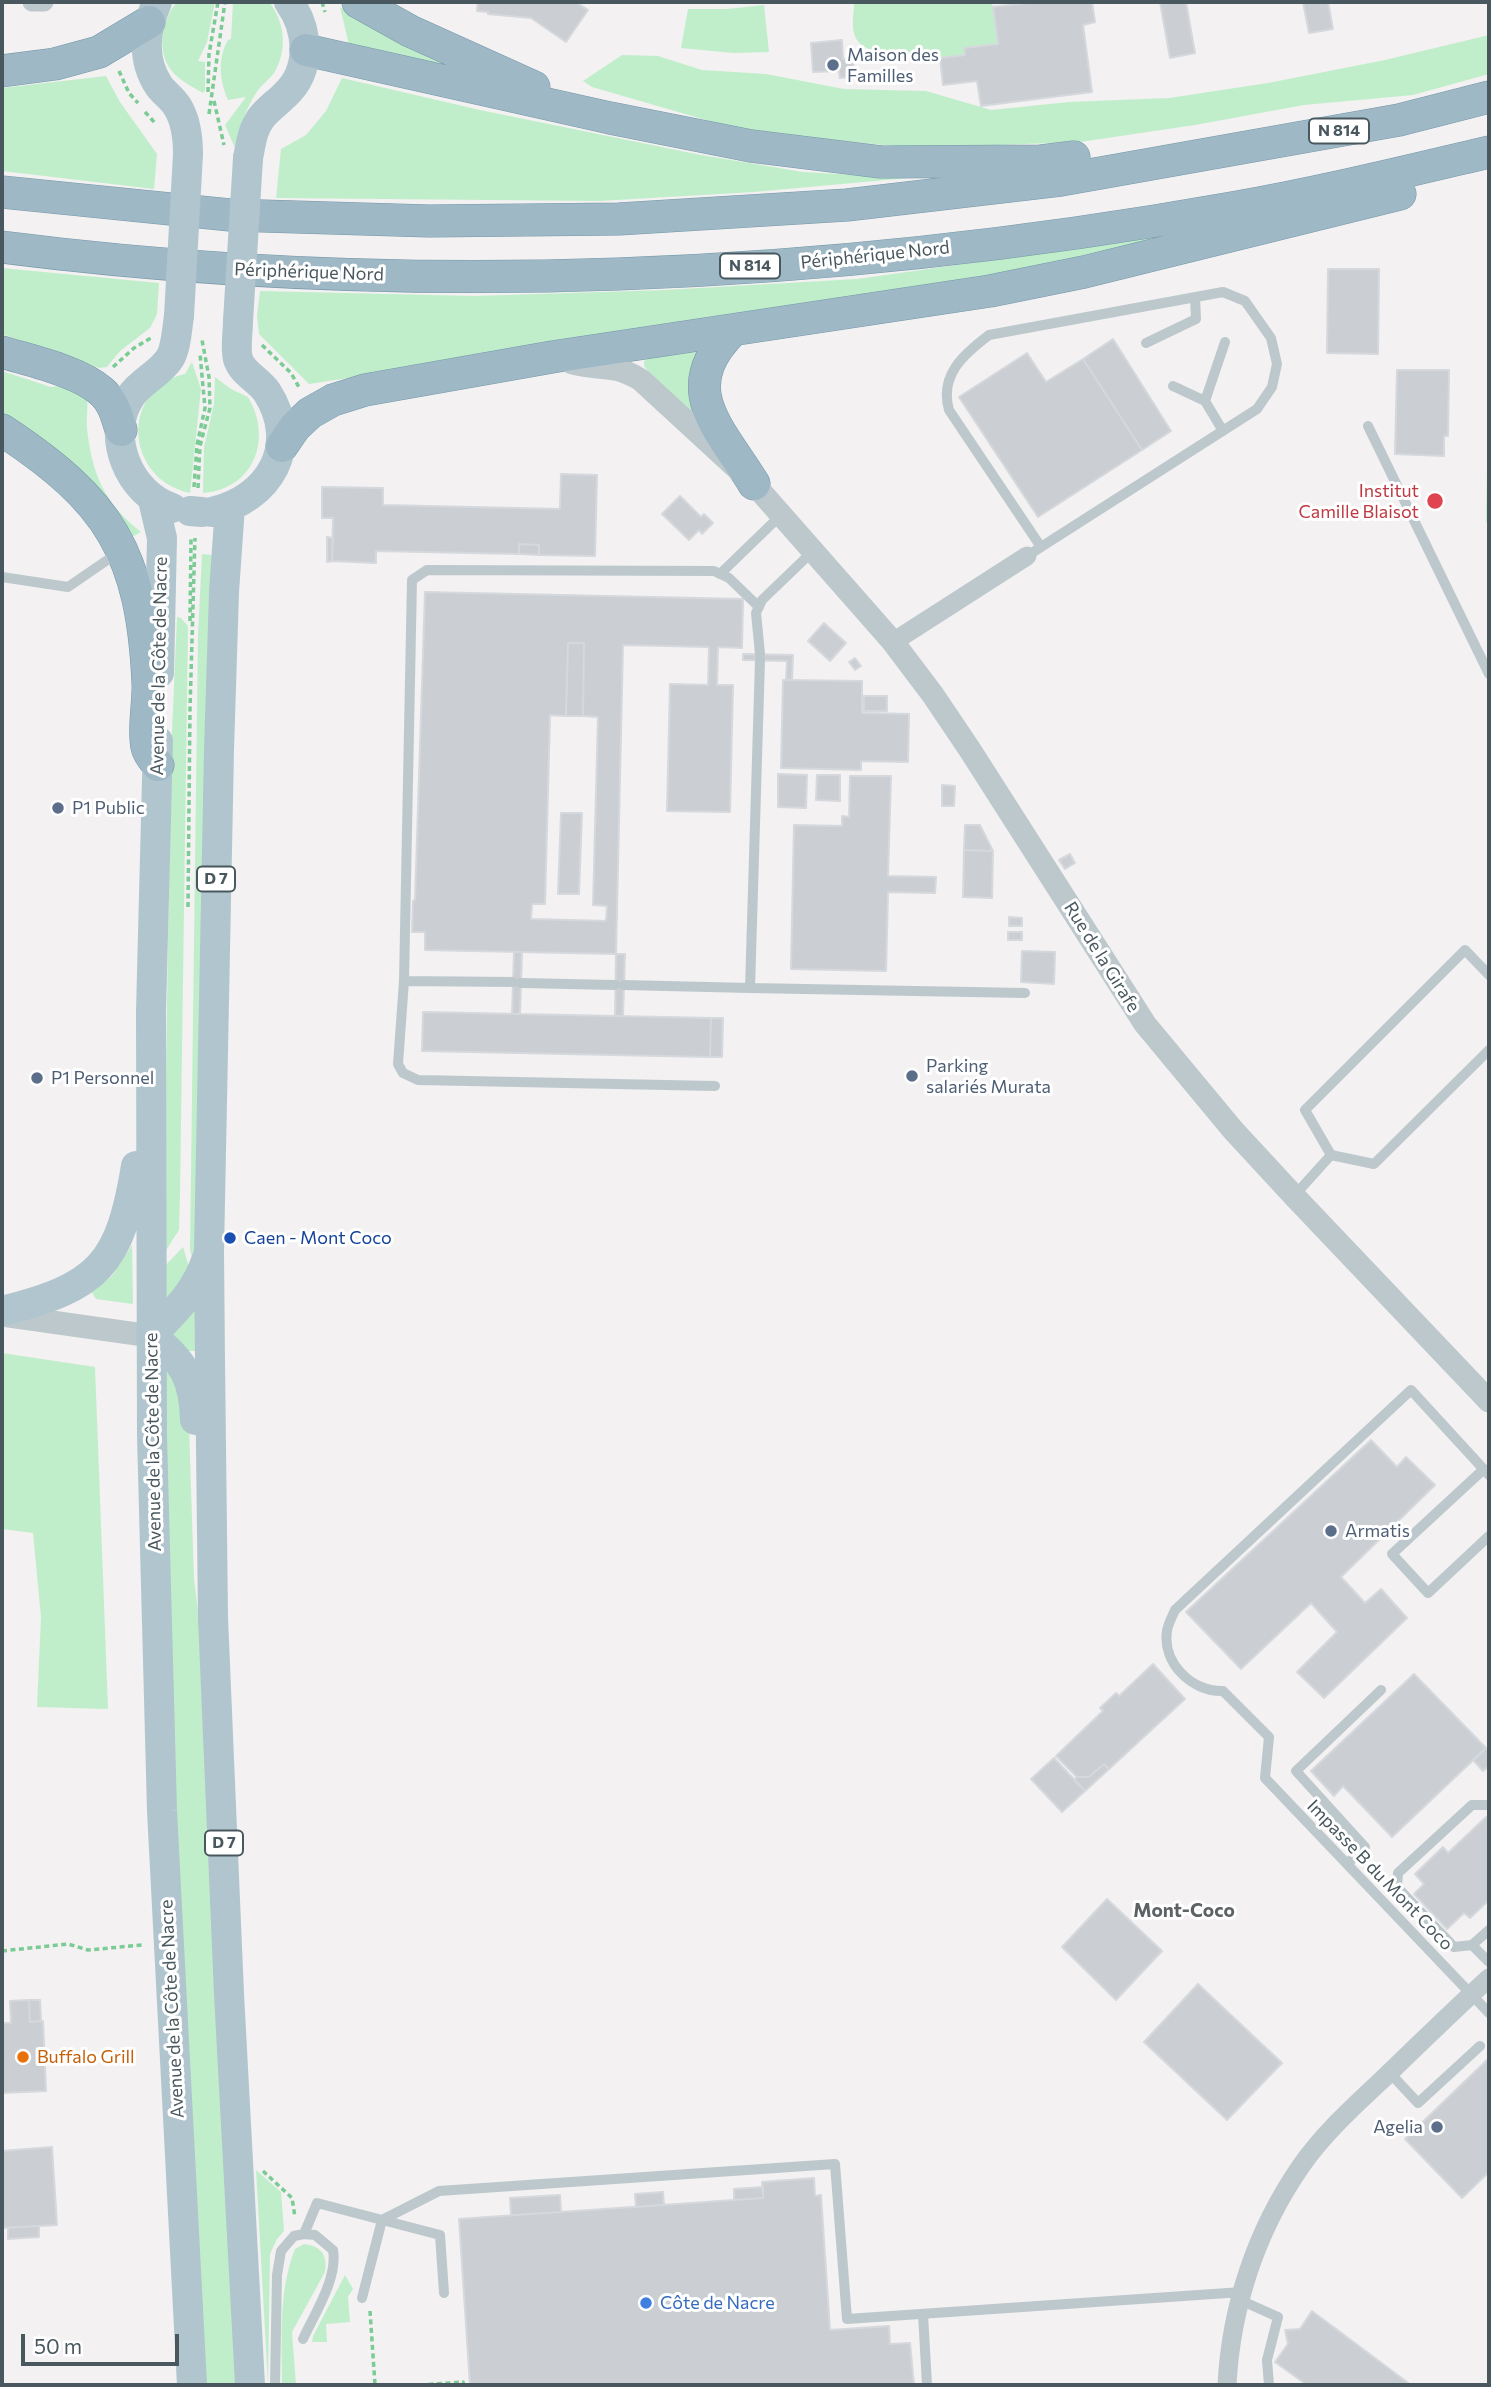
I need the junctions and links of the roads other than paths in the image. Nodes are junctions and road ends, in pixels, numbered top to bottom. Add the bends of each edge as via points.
1 (32, 2) edge
2 (44, 2) edge
3 (289, 2) edge
4 (358, 2) edge
5 (153, 12) edge
6 (306, 50) junction
7 (2, 71) edge
8 (1489, 97) edge
9 (610, 118) junction
10 (1278, 142) junction
11 (1489, 152) edge
12 (1489, 172) edge
13 (2, 192) edge
14 (2, 247) edge
15 (1195, 298) junction
16 (733, 330) junction
17 (1225, 342) dead end
18 (1146, 344) dead end
19 (2, 352) edge
20 (552, 357) junction
21 (1173, 386) dead end
22 (1205, 401) junction
23 (1368, 426) dead end
24 (2, 430) edge
25 (121, 430) junction
26 (1223, 431) junction
27 (282, 446) junction
28 (754, 484) junction
29 (153, 500) junction
30 (201, 508) junction
31 (780, 515) junction
32 (123, 550) junction
33 (813, 551) junction
34 (1034, 551) junction
35 (720, 574) junction
36 (2, 577) edge
37 (759, 607) junction
38 (893, 642) junction
39 (1489, 674) edge
40 (158, 765) junction
41 (1489, 975) edge
42 (404, 981) junction
43 (750, 988) junction
44 (1025, 993) dead end
45 (151, 1012) junction
46 (1489, 1050) edge
47 (715, 1086) dead end
48 (1331, 1155) junction
49 (1294, 1196) junction
50 (209, 1251) junction
51 (2, 1313) edge
52 (151, 1336) junction
53 (1489, 1401) edge
54 (1487, 1472) edge
55 (1489, 1536) edge
56 (213, 1618) junction
57 (1381, 1690) dead end
58 (1489, 1805) edge
59 (1348, 1863) junction
60 (1489, 1930) edge
61 (1472, 1945) junction
62 (1489, 1962) edge
63 (1489, 1978) edge
64 (1472, 1994) junction
65 (1489, 2012) edge
66 (1480, 2046) dead end
67 (1389, 2072) junction
68 (382, 2220) junction
69 (304, 2234) junction
70 (444, 2293) dead end
71 (1241, 2296) junction
72 (362, 2298) road end
73 (923, 2314) junction
74 (303, 2339) dead end
75 (189, 2352) junction
76 (183, 2385) edge
77 (192, 2385) edge
78 (250, 2385) edge
79 (275, 2385) edge
80 (928, 2385) edge
81 (1227, 2385) edge
82 (1269, 2385) edge

1 - 2 street
3 - 6 main road via 304,29
4 - 9 highway via 410,31
5 - 7 highway via 99,52
5 - 25 main road, Avenue de la Côte de Nacre, bridge via 147,61 160,89 182,115 188,134 190,325 171,357 131,396
6 - 9 highway
6 - 27 main road, bridge via 294,85 236,152 238,359 272,402
8 - 10 highway, N 814 via 1399,120
9 - 10 highway via 751,146 881,162 1041,161 1160,147
10 - 13 highway, N 814 via 1062,180 847,205 619,219 429,221 230,215
11 - 14 highway, Périphérique Nord / N 814 via 1234,208 1078,233 845,260 620,275 226,270
12 - 16 highway via 1084,272
15 - 18 lane via 1196,319
15 - 26 lane via 1223,292 1245,300 1271,338 1277,364 1272,387 1257,409
15 - 34 lane via 989,335 966,352 949,378 945,396 949,410
16 - 20 highway
16 - 28 highway via 713,353 703,383 709,414
17 - 22 lane
19 - 25 highway via 79,378 100,390 111,402
20 - 27 highway via 365,390 333,400 295,427
20 - 28 street, Rue de la Girafe via 624,369
21 - 22 lane
22 - 26 lane
23 - 39 lane
24 - 32 highway via 67,477 96,508
25 - 29 main road, Avenue de la Côte de Nacre via 130,473
26 - 34 lane
27 - 30 main road via 265,482 240,502
28 - 31 street, Rue de la Girafe
29 - 30 main road via 168,507
29 - 40 main road, Avenue de la Côte de Nacre via 162,538
30 - 50 main road, D 7 via 224,592
31 - 33 street, Rue de la Girafe
31 - 35 lane
32 - 36 lane via 68,587
32 - 40 highway via 141,605 149,690 147,748
33 - 37 lane
33 - 38 street, Rue de la Girafe
34 - 38 street
35 - 37 lane
35 - 42 lane via 427,570 412,580
37 - 43 lane
38 - 49 street, Rue de la Girafe via 970,750 1145,1024
40 - 45 main road, Avenue de la Côte de Nacre
41 - 48 lane via 1465,950 1304,1110
42 - 43 lane
42 - 47 lane via 398,1064 403,1073 418,1080
43 - 44 lane
45 - 51 main road via 136,1166 129,1210 114,1248 78,1285
45 - 52 main road, Avenue de la Côte de Nacre
46 - 48 lane via 1374,1164
48 - 49 lane
49 - 53 street, Rue de la Girafe
50 - 52 main road via 200,1279
50 - 56 main road, D 7
51 - 52 street
52 - 56 main road via 182,1365 194,1396 198,1558
52 - 75 main road, Avenue de la Côte de Nacre via 162,1811
54 - 55 lane via 1392,1554 1428,1593
54 - 59 lane, Impasse B du Mont Coco via 1411,1390 1175,1610 1167,1629 1169,1657 1193,1683 1223,1691 1269,1737 1265,1778
56 - 78 main road, D 7
57 - 59 lane via 1296,1771 1366,1847
58 - 61 lane via 1472,1805 1398,1873 1397,1887 1454,1947
59 - 64 lane, Impasse B du Mont Coco
60 - 61 lane
61 - 62 lane
63 - 64 street
64 - 65 lane, Impasse B du Mont Coco
64 - 67 street
66 - 67 lane via 1418,2103
67 - 71 street via 1327,2133 1301,2166 1258,2242
68 - 69 lane via 317,2203
68 - 70 lane via 440,2235
68 - 72 lane
68 - 73 lane via 439,2191 835,2164 847,2319
69 - 74 lane via 315,2235 333,2249 335,2262
69 - 79 lane via 294,2236 281,2251
71 - 73 lane
71 - 81 street via 1230,2342
71 - 82 lane via 1278,2317 1268,2360
73 - 80 lane
75 - 76 lane
75 - 77 main road, Avenue de la Côte de Nacre

